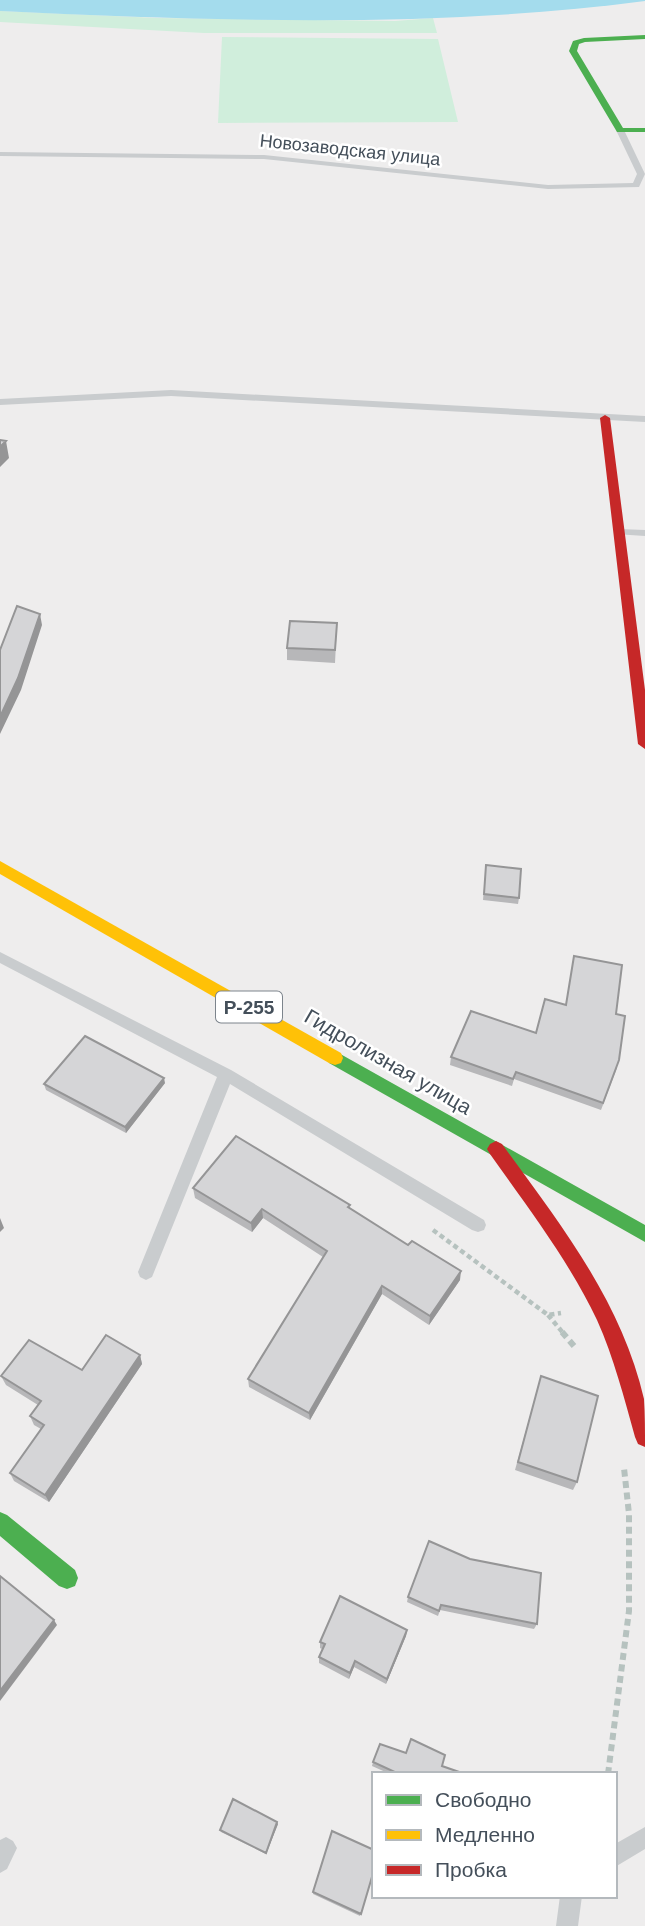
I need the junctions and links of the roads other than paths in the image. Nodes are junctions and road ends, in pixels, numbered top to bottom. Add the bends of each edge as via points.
1 (645, 37) edge
2 (620, 130) junction
3 (645, 130) edge
4 (0, 154) edge
5 (0, 402) edge
6 (605, 418) junction
7 (645, 419) edge
8 (619, 532) junction
9 (645, 533) edge
10 (645, 744) edge
11 (0, 867) edge
12 (0, 957) edge
13 (226, 1074) junction
14 (496, 1149) junction
15 (478, 1225) dead end
16 (645, 1234) edge
17 (146, 1272) dead end
18 (645, 1437) edge
19 (0, 1522) edge
20 (67, 1578) dead end
21 (645, 1837) edge
22 (617, 1856) edge
23 (571, 1898) edge
24 (567, 1926) edge

1 - 2 main road via 576,43 573,51
2 - 3 main road
2 - 4 lane, Новозаводская улица via 641,174 636,185 548,187 264,157
5 - 6 lane via 171,393
6 - 7 lane
6 - 8 main road
8 - 9 lane
8 - 10 main road
11 - 14 main road, Гидролизная улица / Р-255
12 - 13 lane
13 - 15 lane
13 - 17 lane
14 - 16 main road, Гидролизная улица / Р-255
14 - 18 main road via 577,1266 600,1308 632,1387
19 - 20 main road
21 - 22 lane
23 - 24 lane

